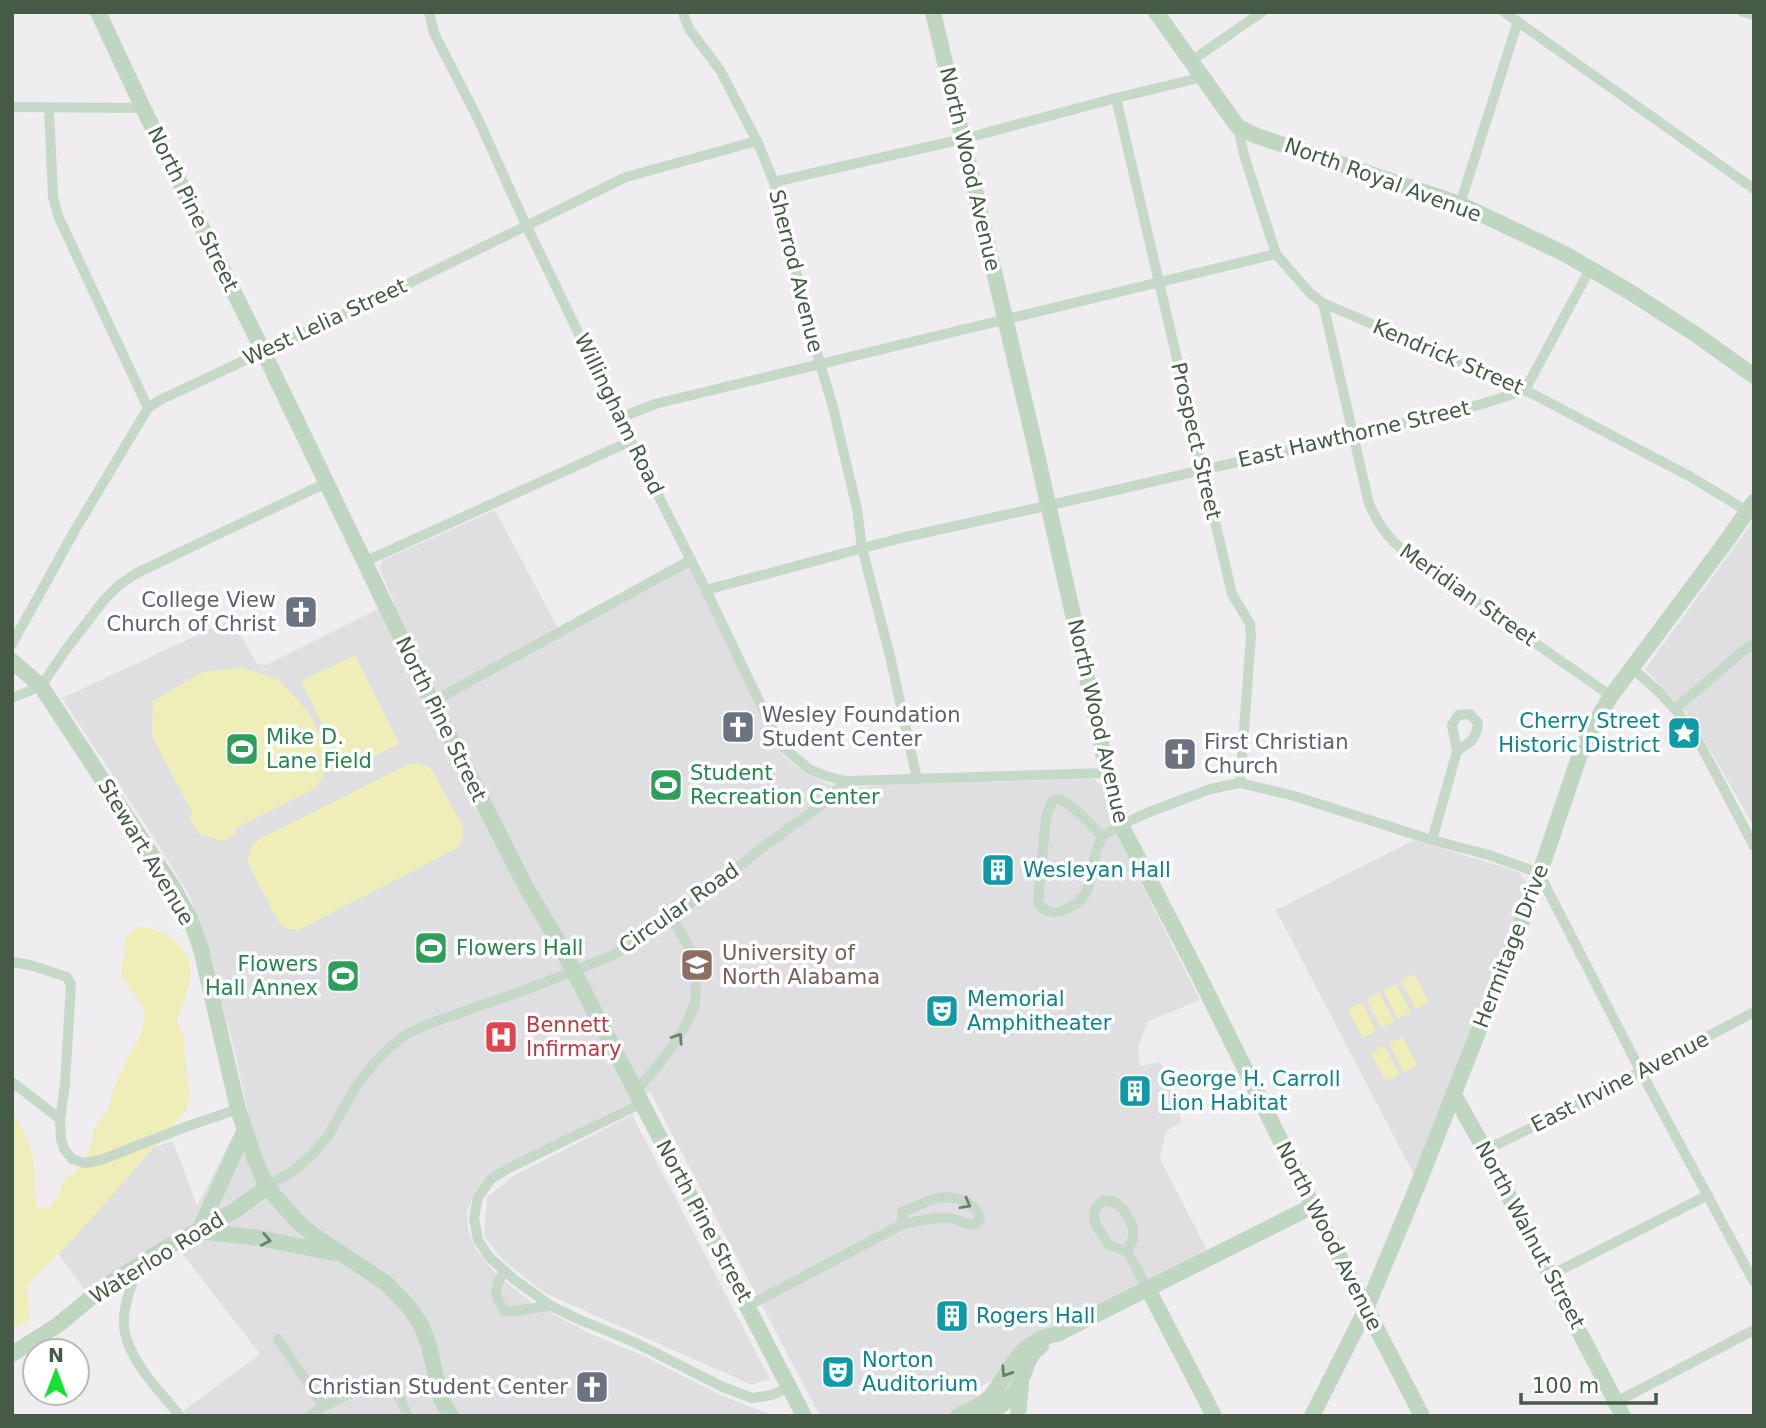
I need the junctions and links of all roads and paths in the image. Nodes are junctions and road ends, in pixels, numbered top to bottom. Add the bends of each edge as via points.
1 (98, 12) edge
2 (429, 12) edge
3 (683, 12) edge
4 (933, 12) edge
5 (1156, 12) edge
6 (1262, 12) edge
7 (1504, 12) edge
8 (1743, 12) edge
9 (1754, 15) edge
10 (1518, 21) junction
11 (1191, 61) junction
12 (1203, 78) junction
13 (1116, 98) junction
14 (12, 107) edge
15 (49, 108) junction
16 (143, 108) junction
17 (1238, 127) junction
18 (963, 139) junction
19 (757, 141) junction
20 (774, 182) junction
21 (1754, 190) edge
22 (1460, 204) junction
23 (526, 225) junction
24 (1276, 254) junction
25 (1590, 269) junction
26 (1159, 281) junction
27 (1323, 303) junction
28 (1004, 318) junction
29 (263, 351) junction
30 (820, 364) junction
31 (1754, 376) edge
32 (1525, 390) junction
33 (148, 408) junction
34 (620, 418) junction
35 (1354, 435) junction
36 (631, 441) junction
37 (1203, 470) junction
38 (326, 483) junction
39 (1047, 505) junction
40 (1751, 506) edge
41 (862, 548) junction
42 (691, 560) junction
43 (364, 562) junction
44 (706, 590) junction
45 (12, 644) edge
46 (1754, 644) edge
47 (12, 661) edge
48 (1632, 668) junction
49 (41, 686) junction
50 (1611, 696) junction
51 (12, 698) edge
52 (432, 702) junction
53 (1675, 709) junction
54 (1457, 751) dead end
55 (1107, 773) junction
56 (917, 779) junction
57 (846, 781) junction
58 (1240, 783) junction
59 (1121, 825) junction
60 (1750, 830) edge
61 (1102, 836) junction
62 (1432, 840) junction
63 (1754, 846) edge
64 (1539, 873) junction
65 (672, 918) junction
66 (12, 962) edge
67 (1754, 1012) edge
68 (1641, 1072) junction
69 (12, 1082) edge
70 (1453, 1094) junction
71 (639, 1097) junction
72 (238, 1109) junction
73 (60, 1119) junction
74 (244, 1132) junction
75 (1485, 1150) junction
76 (267, 1187) junction
77 (1708, 1195) junction
78 (1313, 1206) junction
79 (902, 1218) junction
80 (199, 1231) junction
81 (1127, 1251) junction
82 (343, 1255) junction
83 (140, 1264) junction
84 (505, 1271) junction
85 (1551, 1275) junction
86 (1754, 1282) edge
87 (1148, 1289) junction
88 (551, 1306) junction
89 (748, 1306) junction
90 (1366, 1309) junction
91 (1754, 1330) edge
92 (1057, 1334) junction
93 (278, 1339) dead end
94 (12, 1354) edge
95 (1021, 1380) junction
96 (789, 1387) junction
97 (323, 1406) junction
98 (1620, 1409) edge
99 (996, 1411) edge
100 (180, 1416) edge
101 (309, 1416) edge
102 (408, 1416) edge
103 (450, 1416) edge
104 (804, 1416) edge
105 (958, 1416) edge
106 (1018, 1416) edge
107 (1214, 1416) edge
108 (1312, 1416) edge
109 (1422, 1416) edge

1 - 16 street, North Pine Street
2 - 23 street, Willingham Road
3 - 19 street, Sherrod Avenue
4 - 18 street, North Wood Avenue
5 - 11 street
6 - 11 street
7 - 10 street
8 - 9 street
10 - 21 street
10 - 22 street
11 - 12 street
12 - 13 street
12 - 17 street
13 - 18 street
13 - 26 street, Prospect Street
14 - 15 street
15 - 16 street
15 - 33 street via 52,197
16 - 29 street, North Pine Street
17 - 22 street, North Royal Avenue
17 - 24 street, Kendrick Street
18 - 20 street
18 - 28 street, North Wood Avenue
19 - 20 street, Sherrod Avenue
19 - 23 street, West Lelia Street via 626,177
20 - 30 street, Sherrod Avenue
22 - 25 street, North Royal Avenue
23 - 29 street, West Lelia Street
23 - 34 street, Willingham Road
24 - 26 street
24 - 27 street, Kendrick Street
25 - 31 street, North Royal Avenue
25 - 32 street
26 - 28 street
26 - 37 street, Prospect Street
27 - 32 street, Kendrick Street
27 - 35 street, Meridian Street
28 - 30 street
28 - 39 street, North Wood Avenue
29 - 33 street, West Lelia Street
29 - 38 street, North Pine Street
30 - 34 street via 655,404
30 - 41 street, Sherrod Avenue via 850,477
32 - 35 street, East Hawthorne Street
32 - 40 street, Kendrick Street
33 - 45 street
34 - 36 street, Willingham Road
35 - 37 street, East Hawthorne Street
35 - 50 street, Meridian Street via 1369,504 1391,541
36 - 42 street, Willingham Road
36 - 43 street
37 - 39 street, East Hawthorne Street
37 - 58 street, Prospect Street via 1231,594 1250,624
38 - 43 street, North Pine Street
38 - 49 street via 119,585
39 - 41 street, East Hawthorne Street
39 - 55 street, North Wood Avenue
40 - 48 street, Hermitage Drive
41 - 44 street, East Hawthorne Street
41 - 56 street, Sherrod Avenue
42 - 44 street, Willingham Road
42 - 52 street
43 - 52 street, North Pine Street
44 - 57 street, Willingham Road via 784,748 809,769
46 - 53 street
47 - 49 street, Stewart Avenue
48 - 50 street, Hermitage Drive
48 - 53 street
49 - 51 street
49 - 72 street, Stewart Avenue via 190,918
50 - 64 street, Hermitage Drive via 1578,760
52 - 71 street, North Pine Street, bridge
53 - 60 street via 1692,727
54 - 62 street
55 - 56 street
55 - 59 street, North Wood Avenue
56 - 57 street
57 - 65 street, Circular Road via 828,800
58 - 59 street via 1210,789
58 - 62 street
59 - 61 street
59 - 78 street, North Wood Avenue
60 - 63 street
61 - 61 street via 1066,803 1054,800 1045,826 1041,907 1061,912 1085,896
62 - 64 street
64 - 68 street
64 - 70 street, Hermitage Drive
71 -> 65 street via 686,1025 695,1003 691,950
65 - 76 street, Circular Road via 611,956 407,1034 375,1062 314,1153
66 - 73 street via 67,977 71,984
67 - 68 street, East Irvine Avenue
68 - 75 street, East Irvine Avenue
68 - 77 street
69 - 73 street
70 - 75 street, North Walnut Street
70 - 90 street, Hermitage Drive
71 - 84 street via 491,1179 478,1197 474,1218 478,1240
71 - 89 street, North Pine Street
72 - 73 street via 85,1163 72,1159 64,1149
72 - 74 street, Stewart Avenue
74 - 76 street, Stewart Avenue
74 - 80 street
75 - 85 street, North Walnut Street
76 - 80 street, Waterloo Road
76 - 82 street, Stewart Avenue via 297,1221
77 - 85 street
77 - 86 street
78 - 87 street
78 - 90 street, North Wood Avenue
79 -> 79 street via 939,1198 955,1198 969,1203 980,1219 970,1225 951,1218
79 - 89 street
80 -> 82 street
80 - 83 street, Waterloo Road
81 - 81 street via 1133,1227 1124,1210 1104,1200 1096,1207 1096,1225 1109,1245
81 - 87 street
82 - 103 street, Stewart Avenue via 386,1283 421,1325
83 - 94 street, Waterloo Road
83 - 100 street via 128,1298 125,1332 144,1371
84 - 88 street
84 - 88 street via 495,1291 505,1311
85 - 98 street, North Walnut Street
87 - 92 street
87 - 107 street
88 - 96 street via 752,1398
89 - 96 street, North Pine Street
90 - 108 street, Hermitage Drive
90 - 109 street, North Wood Avenue
91 - 98 street
92 - 95 street via 1032,1353
92 -> 99 street via 1025,1347 1011,1364
93 - 97 street
95 - 99 street
95 - 106 street
96 - 104 street, North Pine Street
97 - 101 street
97 - 102 street via 380,1385 398,1396
99 - 105 street

